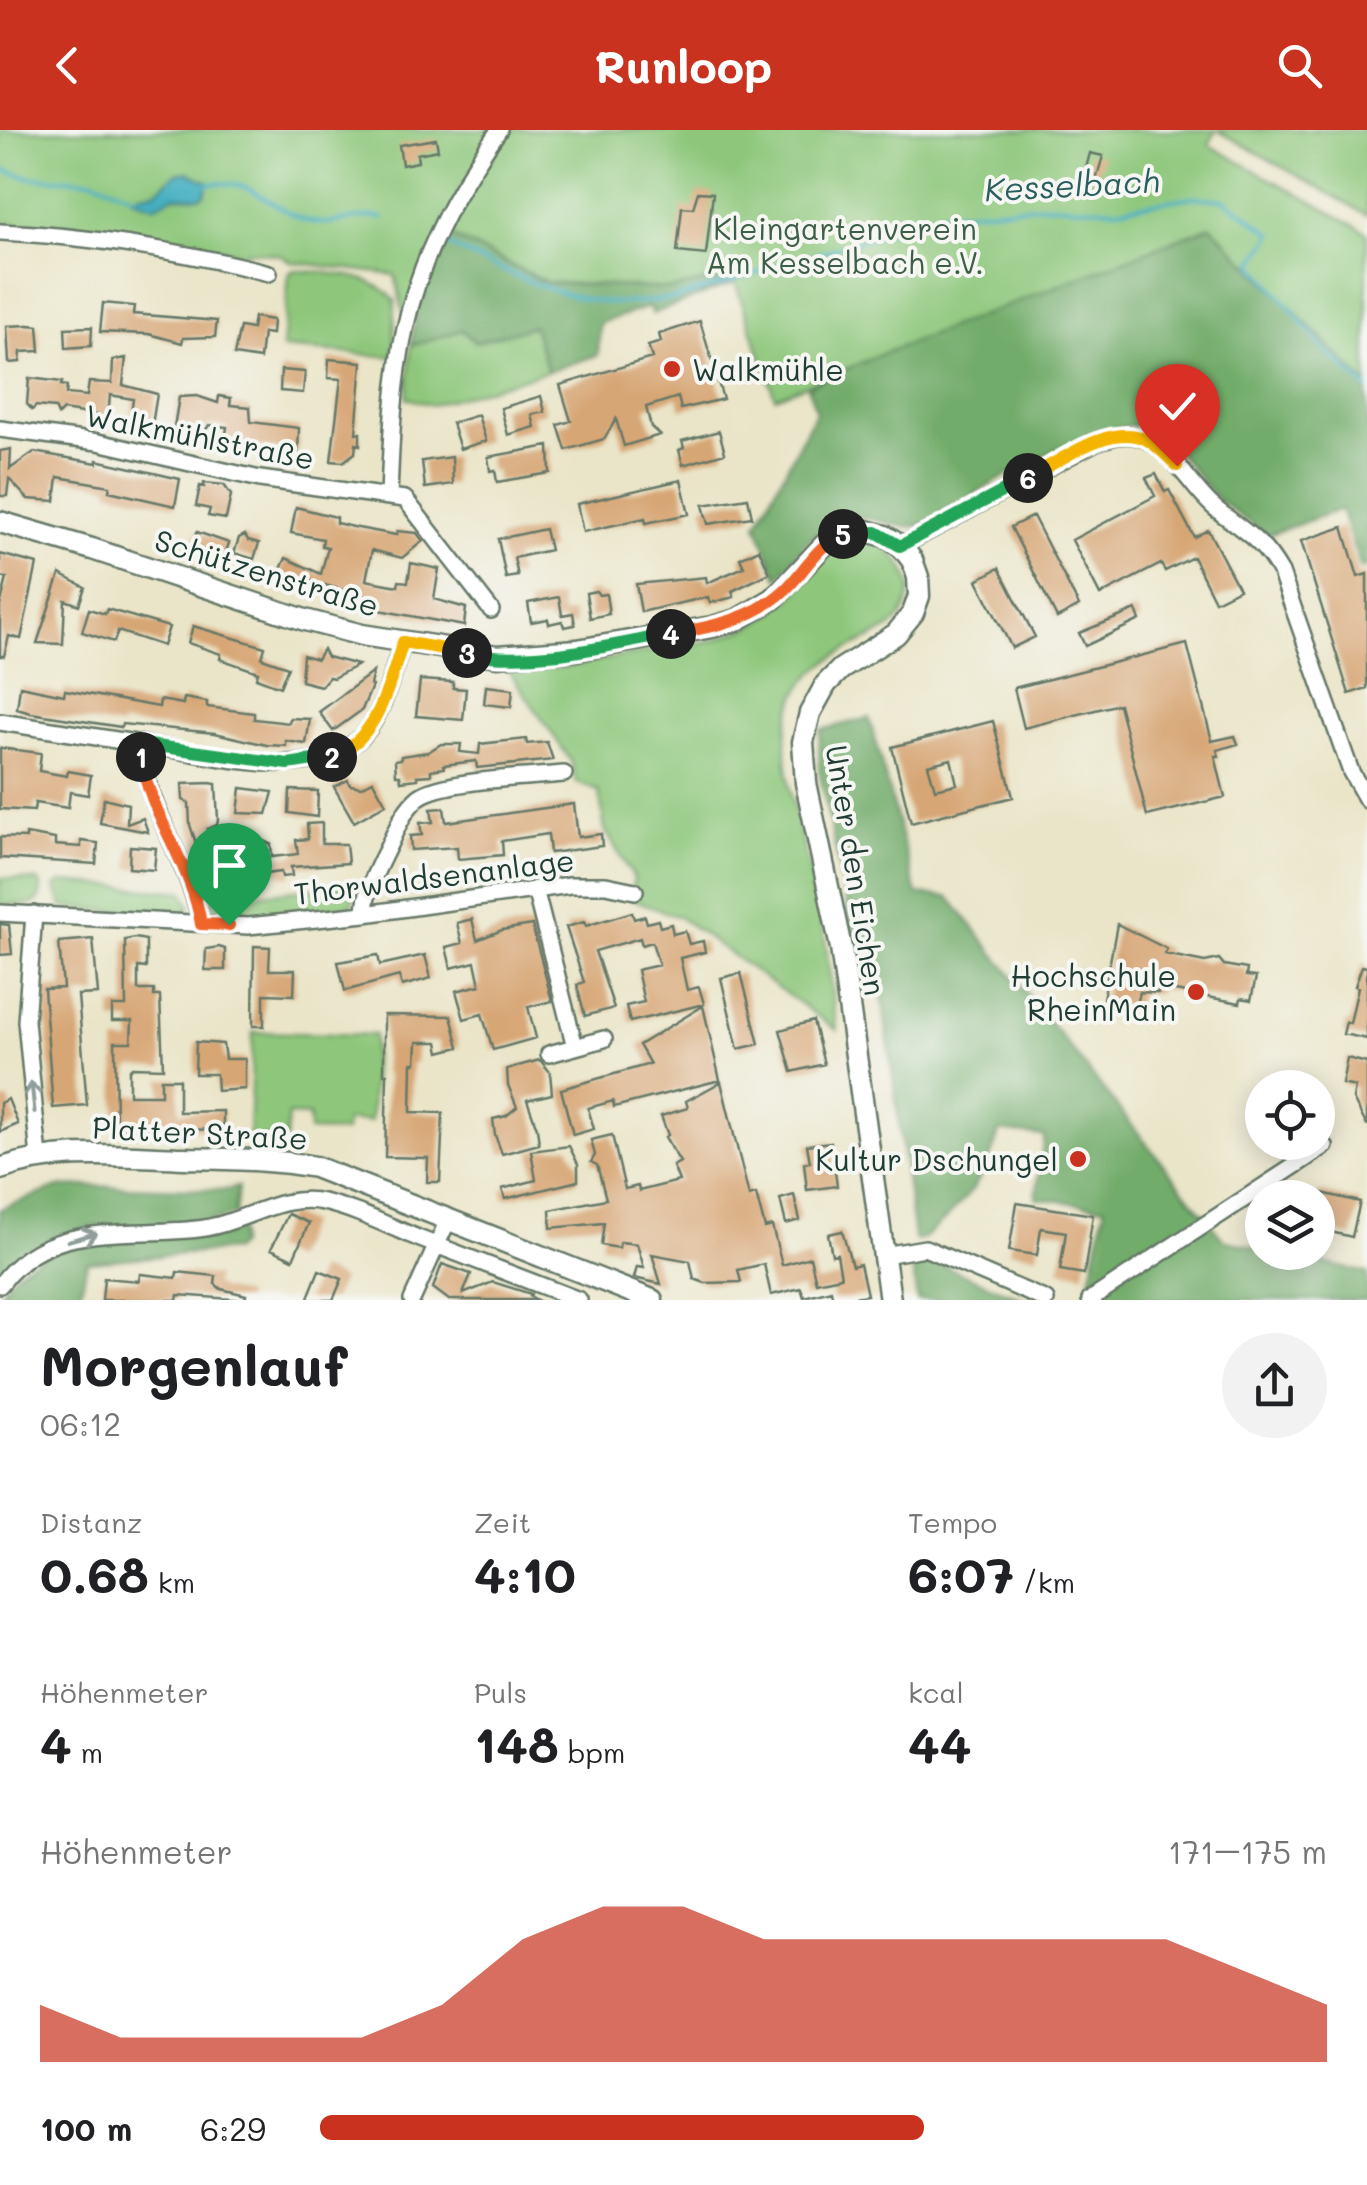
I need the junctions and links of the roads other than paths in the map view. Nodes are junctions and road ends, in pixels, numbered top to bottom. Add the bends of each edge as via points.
1 (500, 130) edge
2 (0, 232) edge
3 (270, 273) dead end
4 (0, 429) edge
5 (389, 497) junction
6 (0, 522) edge
7 (900, 546) junction
8 (491, 610) dead end
9 (403, 642) junction
10 (0, 722) edge
11 (142, 744) junction
12 (564, 774) dead end
13 (1367, 800) edge
14 (535, 889) junction
15 (635, 891) dead end
16 (0, 913) edge
17 (34, 914) junction
18 (365, 914) junction
19 (201, 924) junction
20 (604, 1039) dead end
21 (575, 1047) junction
22 (549, 1054) dead end
23 (39, 1158) junction
24 (1303, 1160) edge
25 (0, 1169) edge
26 (448, 1220) junction
27 (438, 1245) junction
28 (884, 1256) junction
29 (0, 1285) edge
30 (888, 1298) edge
31 (646, 1299) edge
32 (412, 1300) edge
33 (580, 1300) edge
34 (1046, 1300) edge
35 (1090, 1300) edge

1 - 5 street via 439,230 405,327
2 - 3 street via 141,246
4 - 5 street, Walkmühlstraße
5 - 8 street via 404,499
6 - 9 main road, Schützenstraße via 305,620
7 - 9 main road, Schützenstraße via 876,532 840,535 773,599 712,627 519,656
7 - 13 street via 1096,442 1124,435 1146,439 1215,508 1248,531 1282,573 1350,772
7 - 28 main road, Unter den Eichen via 918,578 914,613 896,634 826,684 804,742
9 - 11 street via 374,720 337,755 288,764
10 - 11 street
11 - 19 street via 146,778 194,890
12 - 18 street via 443,787 420,796 380,863
14 - 15 street, Thorwaldsenanlage via 592,884
14 - 18 street, Thorwaldsenanlage
14 - 21 street
16 - 17 street, Thorwaldsenanlage
17 - 19 street, Thorwaldsenanlage
23 -> 17 street via 26,1004
18 - 19 street, Thorwaldsenanlage via 267,925
20 - 21 street
21 - 22 street
23 - 25 main road, Platter Straße
23 - 26 main road, Platter Straße via 92,1154 300,1164
24 - 35 street
26 - 27 street
26 - 31 main road, Platter Straße
29 -> 27 street via 20,1264 77,1237 205,1228 296,1200 351,1210
27 - 32 street
27 - 33 street
28 - 30 main road, Unter den Eichen
28 - 34 street via 925,1248

